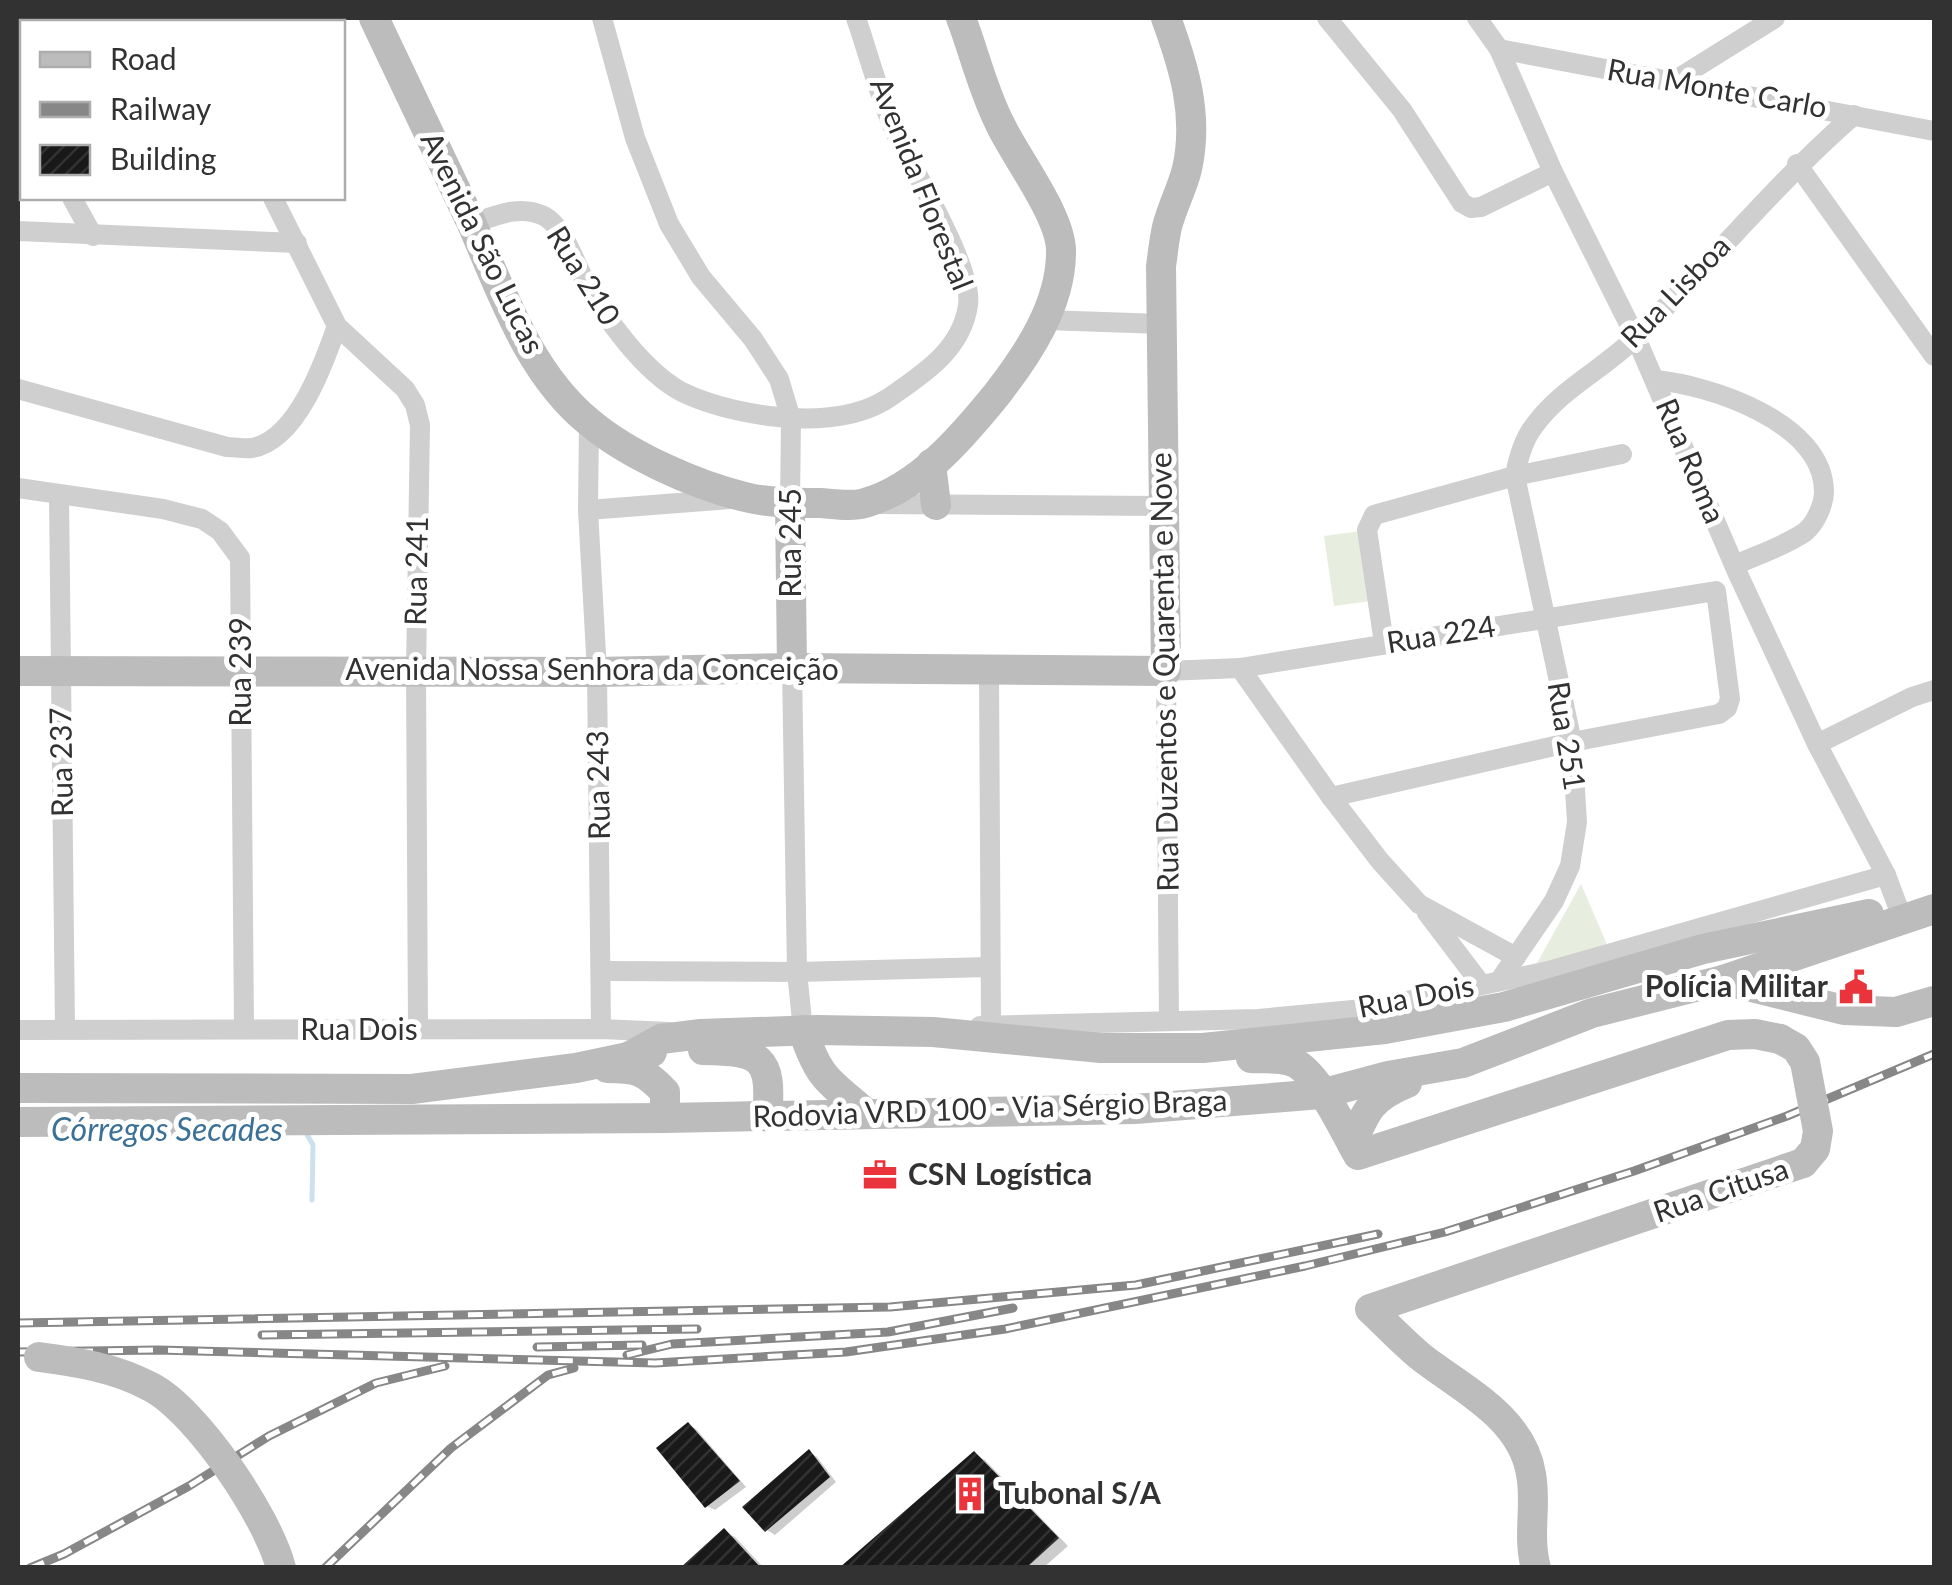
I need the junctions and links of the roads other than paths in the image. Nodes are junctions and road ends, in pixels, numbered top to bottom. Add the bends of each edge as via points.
1 (374, 18) edge
2 (602, 18) edge
3 (856, 18) edge
4 (961, 18) edge
5 (1166, 18) edge
6 (1327, 18) edge
7 (1477, 18) edge
8 (1774, 18) edge
9 (1499, 49) junction
10 (1674, 82) junction
11 (1854, 115) junction
12 (1934, 132) edge
13 (1797, 164) junction
14 (1553, 172) junction
15 (73, 200) edge
16 (275, 200) edge
17 (471, 224) junction
18 (18, 231) edge
19 (92, 236) junction
20 (297, 243) junction
21 (1045, 320) junction
22 (1162, 324) junction
23 (336, 326) junction
24 (1636, 338) junction
25 (1934, 356) edge
26 (1655, 380) junction
27 (18, 389) edge
28 (791, 418) junction
29 (589, 422) junction
30 (1622, 454) dead end
31 (931, 464) junction
32 (1515, 476) junction
33 (18, 488) edge
34 (59, 495) junction
35 (747, 498) junction
36 (790, 502) junction
37 (862, 504) junction
38 (936, 505) junction
39 (1162, 506) junction
40 (588, 510) junction
41 (1734, 565) junction
42 (1760, 617) junction
43 (1544, 618) junction
44 (1723, 625) junction
45 (1384, 644) junction
46 (792, 668) junction
47 (1240, 668) junction
48 (61, 670) junction
49 (240, 670) junction
50 (18, 671) edge
51 (416, 672) junction
52 (597, 672) junction
53 (989, 672) junction
54 (1166, 672) junction
55 (1934, 690) edge
56 (1572, 742) junction
57 (1817, 744) junction
58 (1330, 797) junction
59 (1886, 875) junction
60 (1934, 896) edge
61 (1420, 904) junction
62 (1898, 907) junction
63 (1934, 909) edge
64 (1696, 939) junction
65 (1516, 957) junction
66 (989, 968) junction
67 (602, 970) junction
68 (797, 972) junction
69 (1723, 980) junction
70 (1491, 982) junction
71 (1934, 1001) edge
72 (1592, 1013) junction
73 (1169, 1021) junction
74 (992, 1024) junction
75 (65, 1029) junction
76 (244, 1029) junction
77 (601, 1029) junction
78 (18, 1030) edge
79 (418, 1030) junction
80 (803, 1030) junction
81 (933, 1032) junction
82 (701, 1034) junction
83 (1044, 1044) junction
84 (632, 1055) junction
85 (1463, 1062) junction
86 (576, 1068) junction
87 (18, 1088) edge
88 (1322, 1094) junction
89 (866, 1114) junction
90 (767, 1116) junction
91 (665, 1118) junction
92 (18, 1122) edge
93 (1355, 1149) junction
94 (28, 1357) edge
95 (281, 1568) edge
96 (1536, 1568) edge

1 - 17 street, Avenida São Lucas
2 - 28 street via 644,166 669,224 700,277 770,365
3 - 28 street, Avenida Florestal via 892,124 964,273 969,302 960,332 940,359 878,404
4 - 21 street via 998,120 1053,218 1062,249
5 - 22 street, Rua Duzentos e Quarenta e Nove via 1183,65 1192,138 1167,226
6 - 14 street via 1402,110 1462,203 1481,207
7 - 9 street, Rua Roma
8 - 10 street
9 - 10 street, Rua Monte Carlo
9 - 14 street, Rua Roma
10 - 11 street, Rua Monte Carlo
11 - 12 street, Rua Monte Carlo
11 - 13 street, Rua Lisboa
13 - 24 street, Rua Lisboa
13 - 25 street
14 - 24 street, Rua Roma
15 - 19 street
16 - 20 street
17 - 28 street, Rua 210 via 517,210 548,218 632,350 680,391 738,411
17 - 29 street, Avenida São Lucas via 511,316 548,378
18 - 19 street
19 - 20 street
20 - 23 street
21 - 22 street
21 - 31 street via 976,420
22 - 39 street, Rua Duzentos e Quarenta e Nove
23 - 27 street via 301,407 254,448 227,447
23 - 51 street, Rua 241 via 416,405
24 - 26 street, Rua Roma
24 - 32 street, Rua Lisboa via 1556,400 1532,428
26 - 41 street, Rua Roma
26 - 41 street via 1742,402 1811,453 1822,475 1825,496 1806,530
28 - 36 street, Rua 245
29 - 35 street, Avenida São Lucas via 654,463
29 - 40 street, Rua 243
30 - 32 street
31 - 37 street
31 - 38 street
32 - 43 street, Rua 251
32 - 45 street via 1369,522
33 - 34 street, Rua 239
34 - 48 street, Rua 237
34 - 49 street, Rua 239 via 163,510 202,519 220,531 240,558
35 - 36 street, Avenida São Lucas
35 - 40 street
36 - 37 street, Avenida São Lucas
36 - 46 street, Rua 245
37 - 38 street
38 - 39 street
39 - 54 street, Rua Duzentos e Quarenta e Nove
40 - 52 street, Rua 243
41 - 42 street, Rua Roma
42 - 44 street
42 - 57 street, Rua Roma
43 - 44 street, Rua 224 via 1716,590
43 - 45 street, Rua 224
43 - 56 street, Rua 251
44 - 56 street via 1727,708
45 - 47 street, Rua 224
46 - 52 street, Avenida Nossa Senhora da Conceição
46 - 53 street, Avenida Nossa Senhora da Conceição
46 - 68 street
47 - 54 street, Rua 224
47 - 58 street
48 - 49 street, Avenida Nossa Senhora da Conceição
48 - 50 street, Avenida Nossa Senhora da Conceição
48 - 75 street, Rua 237
49 - 51 street, Avenida Nossa Senhora da Conceição
49 - 76 street, Rua 239
51 - 52 street, Avenida Nossa Senhora da Conceição
51 - 79 street, Rua 241
52 - 67 street, Rua 243
53 - 54 street, Avenida Nossa Senhora da Conceição
53 - 66 street
54 - 73 street, Rua Duzentos e Quarenta e Nove
55 - 57 street
56 - 58 street
56 - 65 street, Rua 251 via 1578,822 1570,866
57 - 59 street, Rua Roma
58 - 61 street
59 - 62 street, Rua Roma
59 - 64 street, Rua Dois
60 - 62 street, Rodovia VRD 100 - Via Sérgio Braga
61 - 65 street
61 - 70 street
62 - 64 street, Rodovia VRD 100 - Via Sérgio Braga
63 - 69 street, Rodovia VRD 100 - Via Sérgio Braga
64 - 70 street, Rua Dois
64 - 72 street via 1704,958 1699,970
64 - 83 street, Rodovia VRD 100 - Via Sérgio Braga via 1504,1007 1385,1030 1203,1048
65 - 70 street, Rua 251
66 - 68 street
66 - 74 street
67 - 68 street
67 - 77 street, Rua 243
68 - 80 street
69 - 71 street via 1844,1010 1896,1012
69 - 72 street, Rodovia VRD 100 - Via Sérgio Braga
70 - 73 street, Rua Dois via 1374,1008
72 - 85 street, Rodovia VRD 100 - Via Sérgio Braga
73 - 74 street, Rua Dois
74 - 81 street, Rua Dois
75 - 76 street, Rua Dois
75 - 78 street, Rua Dois
76 - 79 street, Rua Dois
77 - 79 street, Rua Dois
77 - 82 street, Rua Dois
80 - 81 street, Rodovia VRD 100 - Via Sérgio Braga
80 - 82 street, Rodovia VRD 100 - Via Sérgio Braga
80 - 89 street via 823,1078
81 - 83 street, Rodovia VRD 100 - Via Sérgio Braga
82 - 84 street, Rodovia VRD 100 - Via Sérgio Braga via 660,1039
83 - 88 street via 1290,1061 1313,1076
84 - 86 street
84 - 90 street via 667,1049 752,1056 766,1069 770,1085
85 - 88 street, Rodovia VRD 100 - Via Sérgio Braga
85 - 93 street via 1384,1092 1370,1106
86 - 87 street via 412,1089
86 - 91 street via 636,1068 665,1092
88 - 89 street, Rodovia VRD 100 - Via Sérgio Braga via 1136,1109
88 - 93 street
89 - 90 street, Rodovia VRD 100 - Via Sérgio Braga
90 - 91 street, Rodovia VRD 100 - Via Sérgio Braga
91 - 92 street, Rodovia VRD 100 - Via Sérgio Braga
93 - 96 street, Rua Citusa, bridge via 1728,1035 1780,1038 1805,1062 1818,1131 1803,1163 1370,1309 1518,1438 1532,1474
94 - 95 street, bridge via 130,1376 177,1406 252,1503

